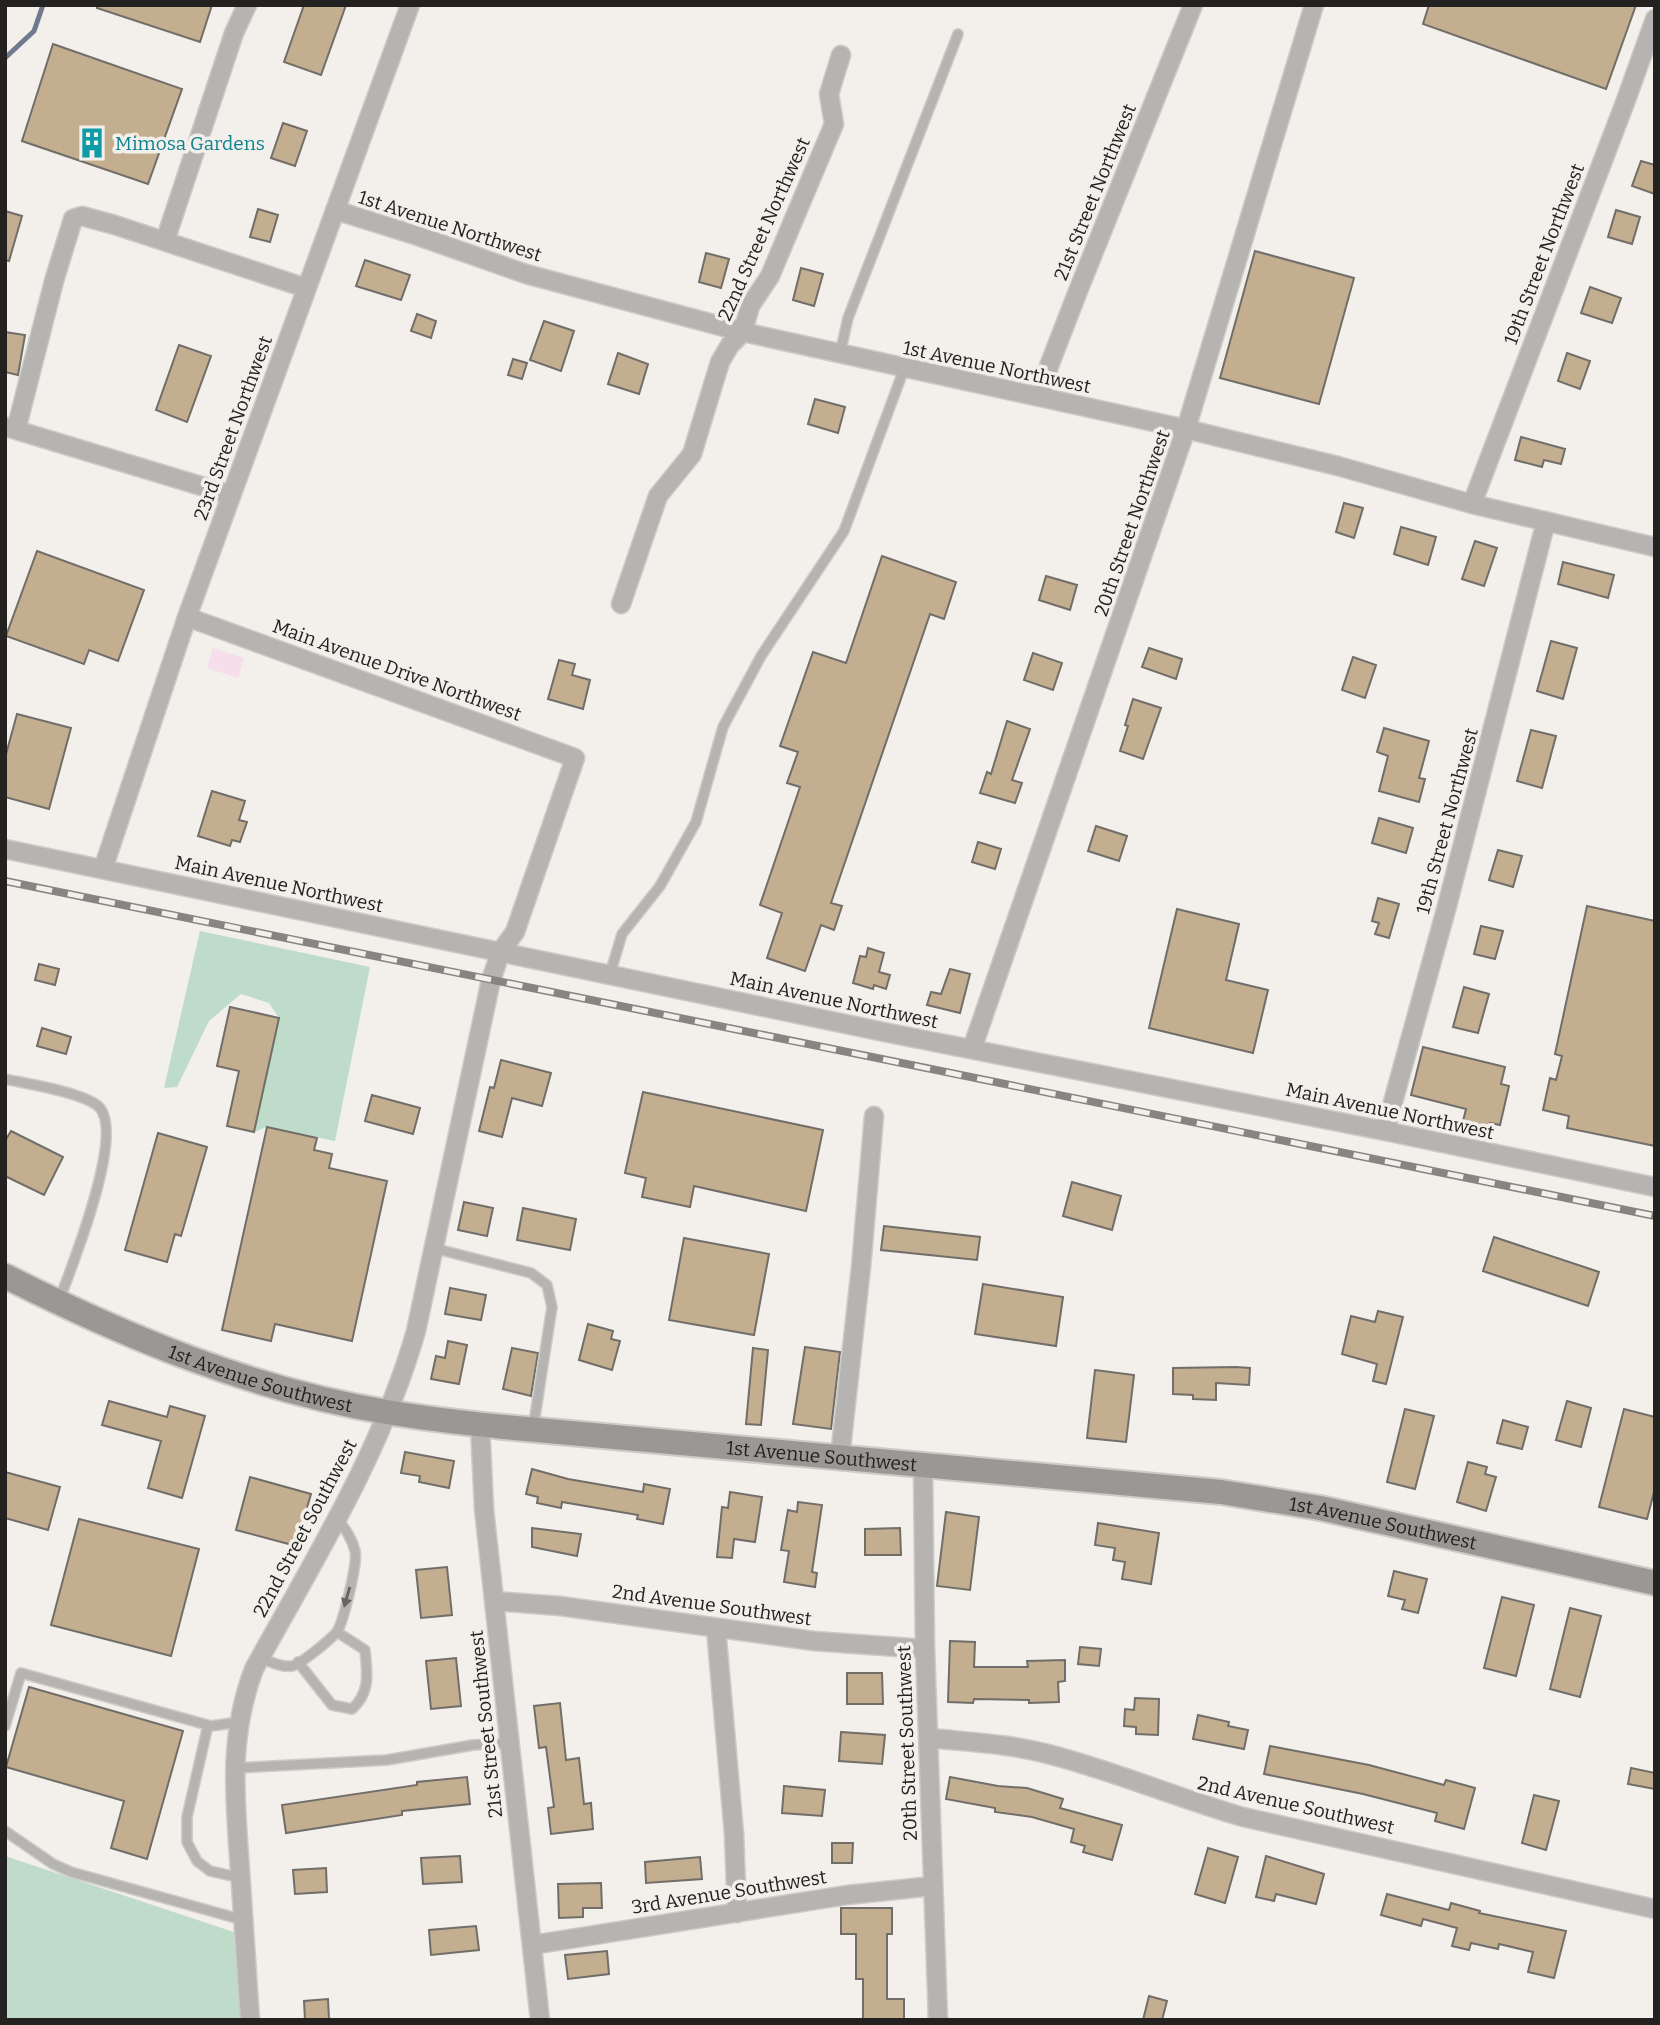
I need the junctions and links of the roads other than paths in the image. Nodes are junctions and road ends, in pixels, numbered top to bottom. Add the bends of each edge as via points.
1 (247, 5) edge
2 (410, 5) edge
3 (1193, 5) edge
4 (1314, 5) edge
5 (1655, 19) edge
6 (958, 34) dead end
7 (841, 55) dead end
8 (335, 210) junction
9 (165, 241) junction
10 (306, 288) junction
11 (743, 332) junction
12 (840, 355) junction
13 (904, 369) junction
14 (1041, 396) junction
15 (10, 428) edge
16 (1186, 429) junction
17 (231, 495) junction
18 (1472, 503) junction
19 (1546, 521) junction
20 (1655, 547) edge
21 (621, 604) dead end
22 (187, 617) junction
23 (5, 849) edge
24 (103, 869) junction
25 (500, 951) junction
26 (610, 974) junction
27 (972, 1049) junction
28 (5, 1079) edge
29 (874, 1116) dead end
30 (1385, 1131) junction
31 (1655, 1187) edge
32 (433, 1248) junction
33 (5, 1276) edge
34 (58, 1303) junction
35 (386, 1412) junction
36 (480, 1424) junction
37 (533, 1429) junction
38 (840, 1458) junction
39 (923, 1466) junction
40 (337, 1518) junction
41 (1655, 1583) edge
42 (494, 1601) junction
43 (716, 1628) junction
44 (337, 1632) junction
45 (925, 1649) junction
46 (260, 1658) junction
47 (298, 1662) junction
48 (239, 1722) junction
49 (208, 1725) junction
50 (5, 1726) edge
51 (930, 1738) junction
52 (510, 1744) junction
53 (235, 1768) junction
54 (5, 1831) edge
55 (240, 1878) junction
56 (933, 1886) junction
57 (1655, 1909) edge
58 (737, 1913) junction
59 (243, 1920) junction
60 (532, 1945) junction
61 (250, 2020) edge
62 (540, 2020) edge
63 (938, 2020) edge

1 - 9 street
2 - 8 street, 23rd Street Northwest
3 - 14 street, 21st Street Northwest via 1078,291
4 - 16 street, 20th Street Northwest
5 - 18 street, 19th Street Northwest
6 - 12 lane via 848,318
7 - 11 street, 22nd Street Northwest via 829,94 834,124 770,276 750,306
8 - 10 street, 23rd Street Northwest
8 - 11 street, 1st Avenue Northwest via 526,274
9 - 10 street
9 - 15 street via 82,216 73,219
10 - 17 street, 23rd Street Northwest
11 - 12 street, 1st Avenue Northwest
11 - 21 street, 22nd Street Northwest via 720,362 692,454 658,496
12 - 13 street, 1st Avenue Northwest
13 - 14 street, 1st Avenue Northwest
13 - 26 lane via 844,531 761,656 723,727 696,822 660,886 622,934
14 - 16 street, 1st Avenue Northwest
15 - 17 street
16 - 18 street, 1st Avenue Northwest
16 - 27 street, 20th Street Northwest
17 - 22 street, 23rd Street Northwest
18 - 19 street, 1st Avenue Northwest
19 - 20 street, 1st Avenue Northwest
19 - 30 street, 19th Street Northwest
22 - 24 street, 23rd Street Northwest
22 - 25 street, Main Avenue Drive Northwest via 575,758 514,932
23 - 24 street, Main Avenue Northwest
24 - 25 street, Main Avenue Northwest
25 - 26 street, Main Avenue Northwest
25 - 32 street, 22nd Street Southwest
26 - 27 street, Main Avenue Northwest
27 - 30 street, Main Avenue Northwest
28 - 34 lane via 76,1096 98,1106 105,1117 102,1170
29 - 38 street
30 - 31 street, Main Avenue Northwest
32 - 35 street, 22nd Street Southwest via 416,1331
32 - 37 lane via 531,1273 547,1285 552,1307
33 - 34 main road, 1st Avenue Southwest
34 - 35 main road, 1st Avenue Southwest via 209,1366
35 - 36 main road, 1st Avenue Southwest
35 - 40 street, 22nd Street Southwest
36 - 37 main road, 1st Avenue Southwest
36 - 42 street, 21st Street Southwest
37 - 38 main road, 1st Avenue Southwest
38 - 39 main road, 1st Avenue Southwest
39 - 41 main road, 1st Avenue Southwest via 1278,1500
39 - 45 street, 20th Street Southwest
40 -> 44 lane via 350,1535 356,1554
40 - 46 street, 22nd Street Southwest
42 - 43 street, 2nd Avenue Southwest via 560,1605
42 - 52 street, 21st Street Southwest
43 - 45 street, 2nd Avenue Southwest
43 - 58 street
44 - 47 lane via 309,1658
44 - 47 lane via 365,1650 368,1680 365,1693 352,1709 332,1705
45 - 51 street, 20th Street Southwest
46 - 47 lane via 280,1665
46 - 48 street, 22nd Street Southwest
48 - 49 lane
48 - 53 street, 22nd Street Southwest
49 - 50 lane via 21,1674
49 - 55 lane via 187,1817 187,1842 197,1861 209,1871
51 - 56 street, 20th Street Southwest
51 - 57 street, 2nd Avenue Southwest via 1047,1754 1243,1816
52 - 53 lane via 473,1745 387,1760
52 - 60 street, 21st Street Southwest
53 - 55 street, 22nd Street Southwest
54 - 59 lane via 71,1872
55 - 59 street, 22nd Street Southwest
56 - 58 street, 3rd Avenue Southwest
56 - 63 street, 20th Street Southwest
58 - 60 street, 3rd Avenue Southwest
59 - 61 street, 22nd Street Southwest
60 - 62 street, 21st Street Southwest

